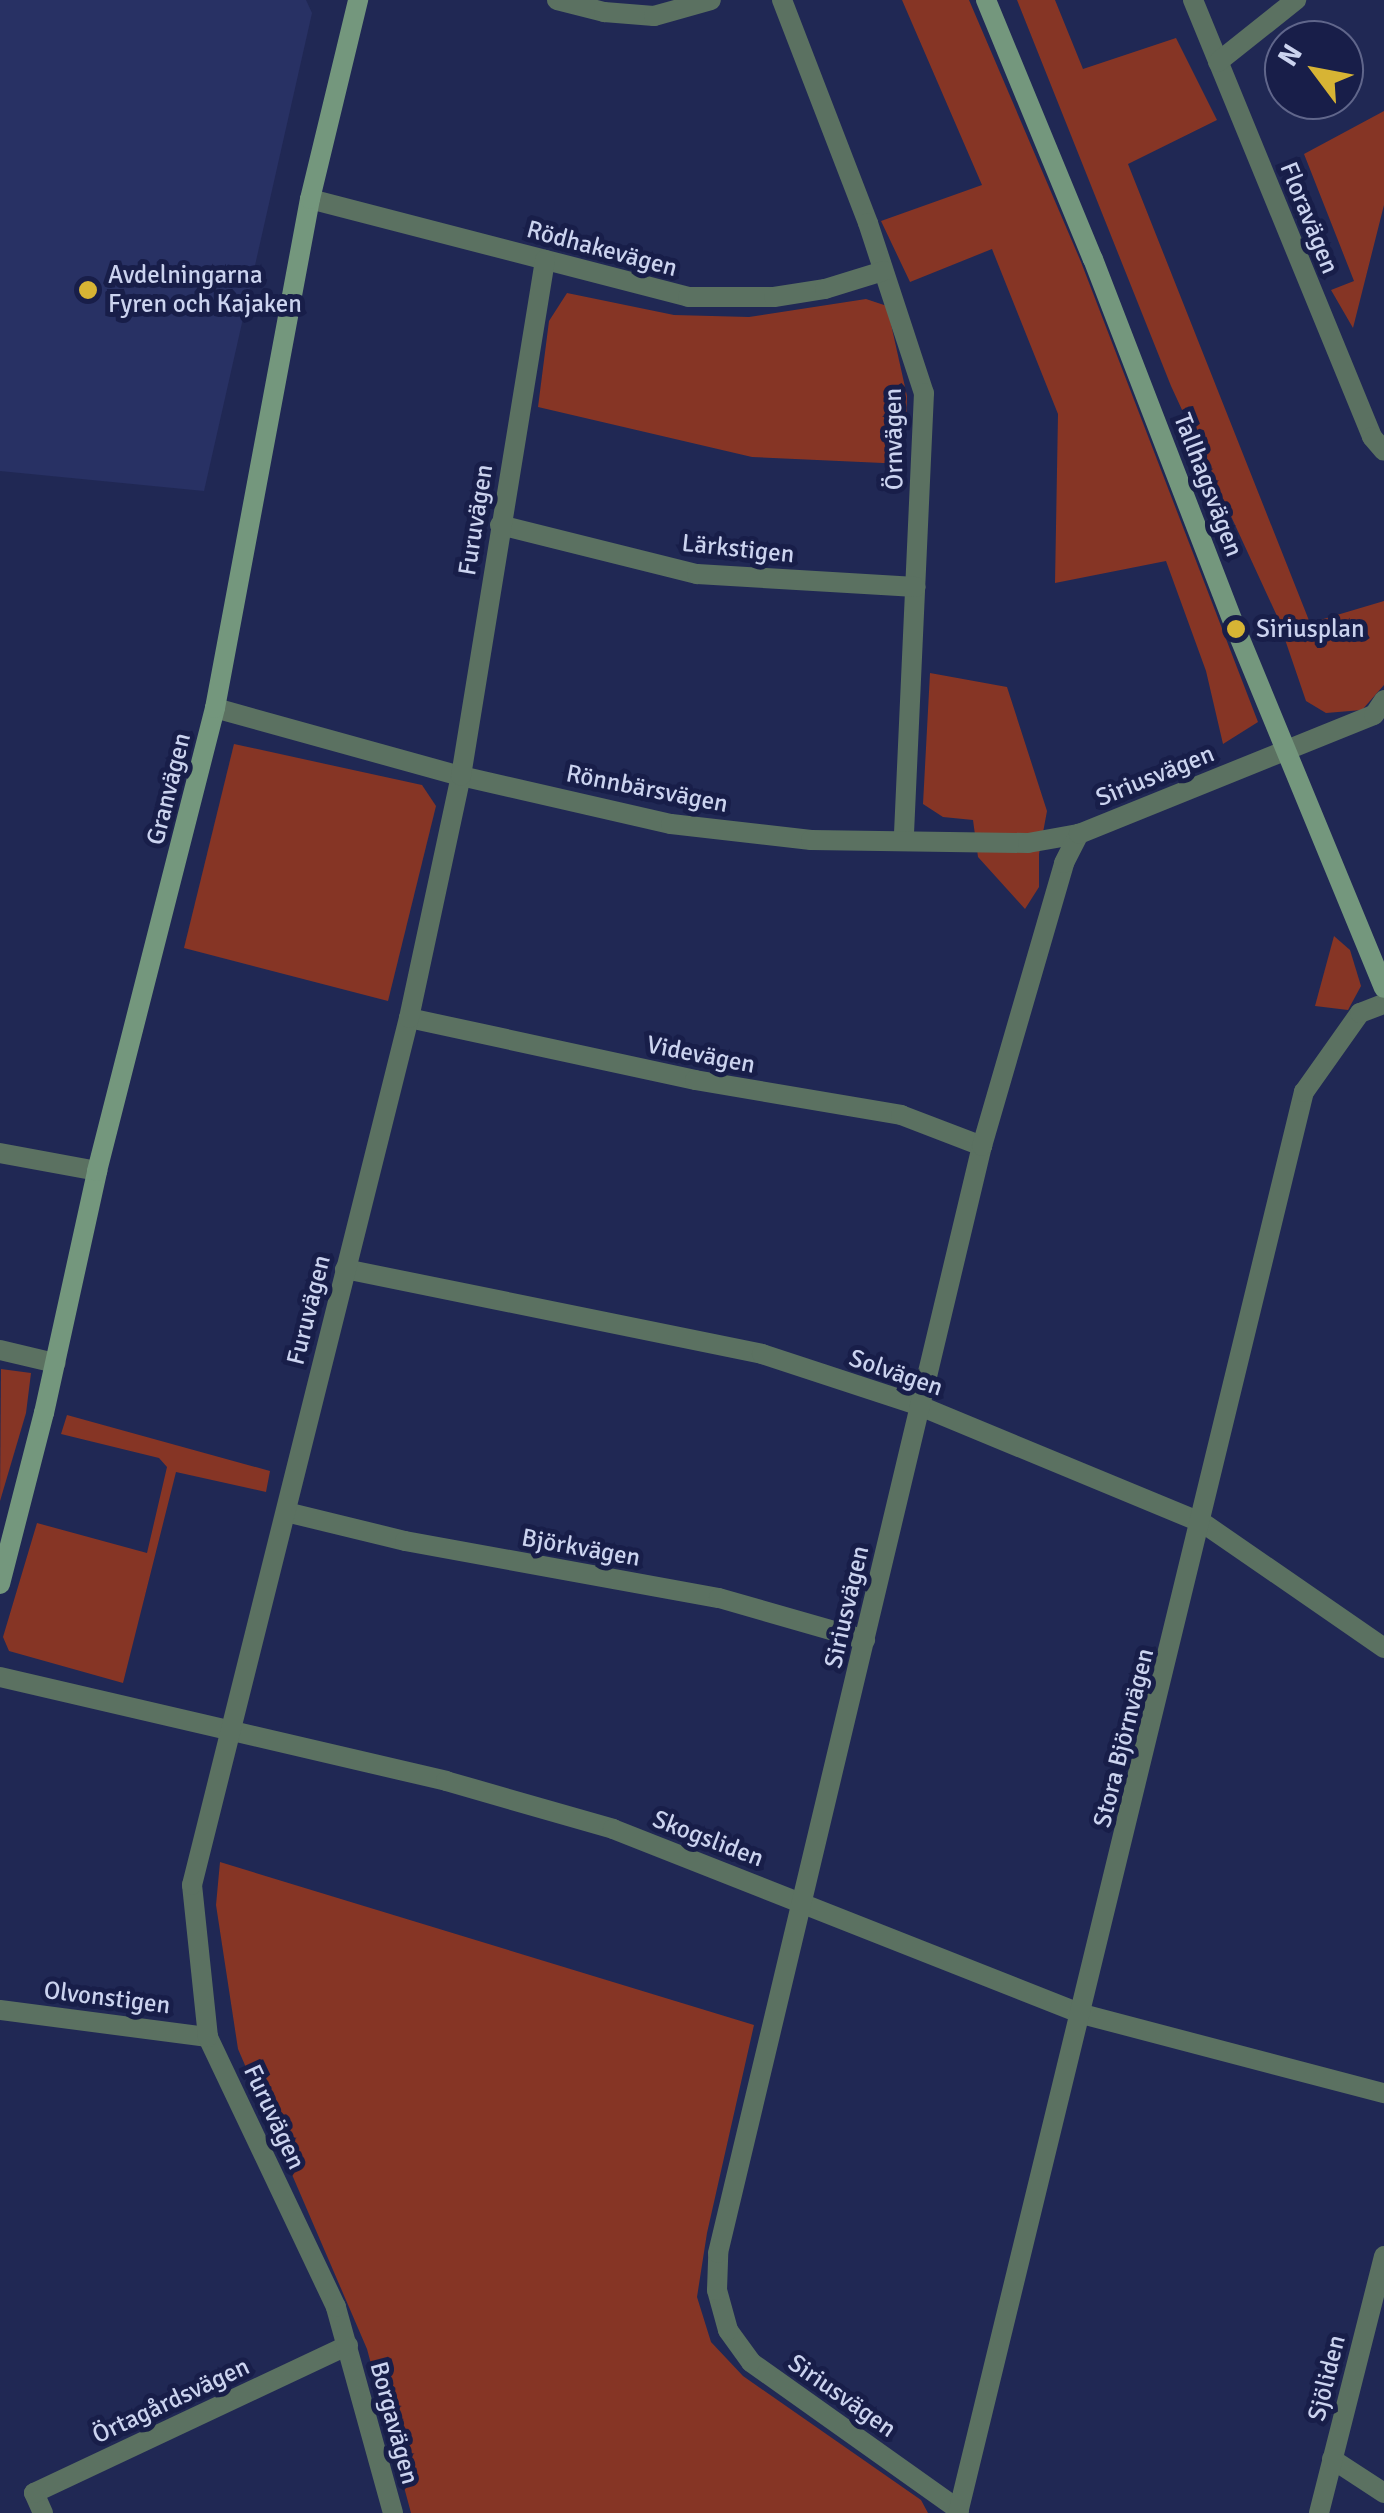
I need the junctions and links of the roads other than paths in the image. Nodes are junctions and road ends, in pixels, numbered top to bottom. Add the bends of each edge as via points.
1 (358, 0) edge
2 (557, 0) edge
3 (710, 0) edge
4 (782, 0) edge
5 (986, 0) edge
6 (1193, 0) edge
7 (1296, 0) edge
8 (1218, 62) junction
9 (310, 199) junction
10 (545, 260) junction
11 (884, 271) junction
12 (1384, 451) edge
13 (500, 525) junction
14 (916, 588) junction
15 (1384, 700) edge
16 (215, 708) junction
17 (1285, 750) junction
18 (460, 776) junction
19 (1079, 834) junction
20 (904, 840) junction
21 (1384, 988) edge
22 (1384, 1004) edge
23 (409, 1018) junction
24 (982, 1146) junction
25 (0, 1153) edge
26 (97, 1172) junction
27 (344, 1269) junction
28 (0, 1350) edge
29 (56, 1363) junction
30 (920, 1406) junction
31 (286, 1512) junction
32 (1203, 1523) junction
33 (0, 1584) edge
34 (866, 1640) junction
35 (1384, 1648) edge
36 (0, 1678) edge
37 (231, 1728) junction
38 (802, 1901) junction
39 (0, 2010) edge
40 (1082, 2014) junction
41 (208, 2036) junction
42 (1384, 2092) edge
43 (1384, 2256) edge
44 (348, 2345) junction
45 (1332, 2459) junction
46 (1384, 2493) edge
47 (958, 2511) edge
48 (43, 2513) edge
49 (392, 2513) edge
50 (1319, 2513) edge

1 - 9 street, Granvägen
2 - 3 street via 654,16
4 - 11 street, Örnvägen
5 - 17 street, Tallhagsvägen
6 - 8 street, Floravägen
7 - 8 street
8 - 12 street, Floravägen via 1372,437
9 - 10 street, Rödhakevägen
9 - 16 street, Granvägen
10 - 11 street, Rödhakevägen via 688,298 825,290
10 - 13 street, Furuvägen
11 - 14 street, Örnvägen via 924,392
13 - 14 street, Lärkstigen via 697,574
13 - 18 street, Furuvägen
14 - 20 street, Örnvägen
15 - 17 street, Siriusvägen via 1374,715
16 - 18 street, Rönnbärsvägen
16 - 26 street, Granvägen
17 - 19 street, Siriusvägen
17 - 21 street, Tallhagsvägen
18 - 20 street, Rönnbärsvägen via 671,824 811,840
18 - 23 street, Furuvägen
19 - 20 street, Rönnbärsvägen via 1028,843
19 - 24 street, Siriusvägen via 1064,863
22 - 32 street, Stora Björnvägen via 1360,1014 1304,1092
23 - 24 street, Videvägen via 695,1080 902,1115
23 - 27 street, Furuvägen
24 - 30 street, Siriusvägen
25 - 26 street
26 - 29 street, Granvägen
27 - 30 street, Solvägen via 762,1354
27 - 31 street, Furuvägen
28 - 29 street
29 - 33 street, Granvägen
30 - 32 street, Solvägen
30 - 34 street, Siriusvägen
31 - 34 street, Björkvägen via 406,1541 719,1598
31 - 37 street, Furuvägen
32 - 35 street, Solvägen
32 - 40 street, Stora Björnvägen
34 - 38 street, Siriusvägen
36 - 37 street, Skogsliden
37 - 38 street, Skogsliden via 613,1829
37 - 41 street, Furuvägen via 192,1885
38 - 40 street, Skogsliden
38 - 47 street, Siriusvägen via 718,2253 724,2316 751,2362
39 - 41 street, Olvonstigen
40 - 42 street, Skogsliden
40 - 47 street, Stora Björnvägen
41 - 44 street, Furuvägen
43 - 45 street, Sjöliden
44 - 48 street, Örtagårdsvägen via 34,2493
44 - 49 street, Borgavägen
45 - 46 street
45 - 50 street, Sjöliden

